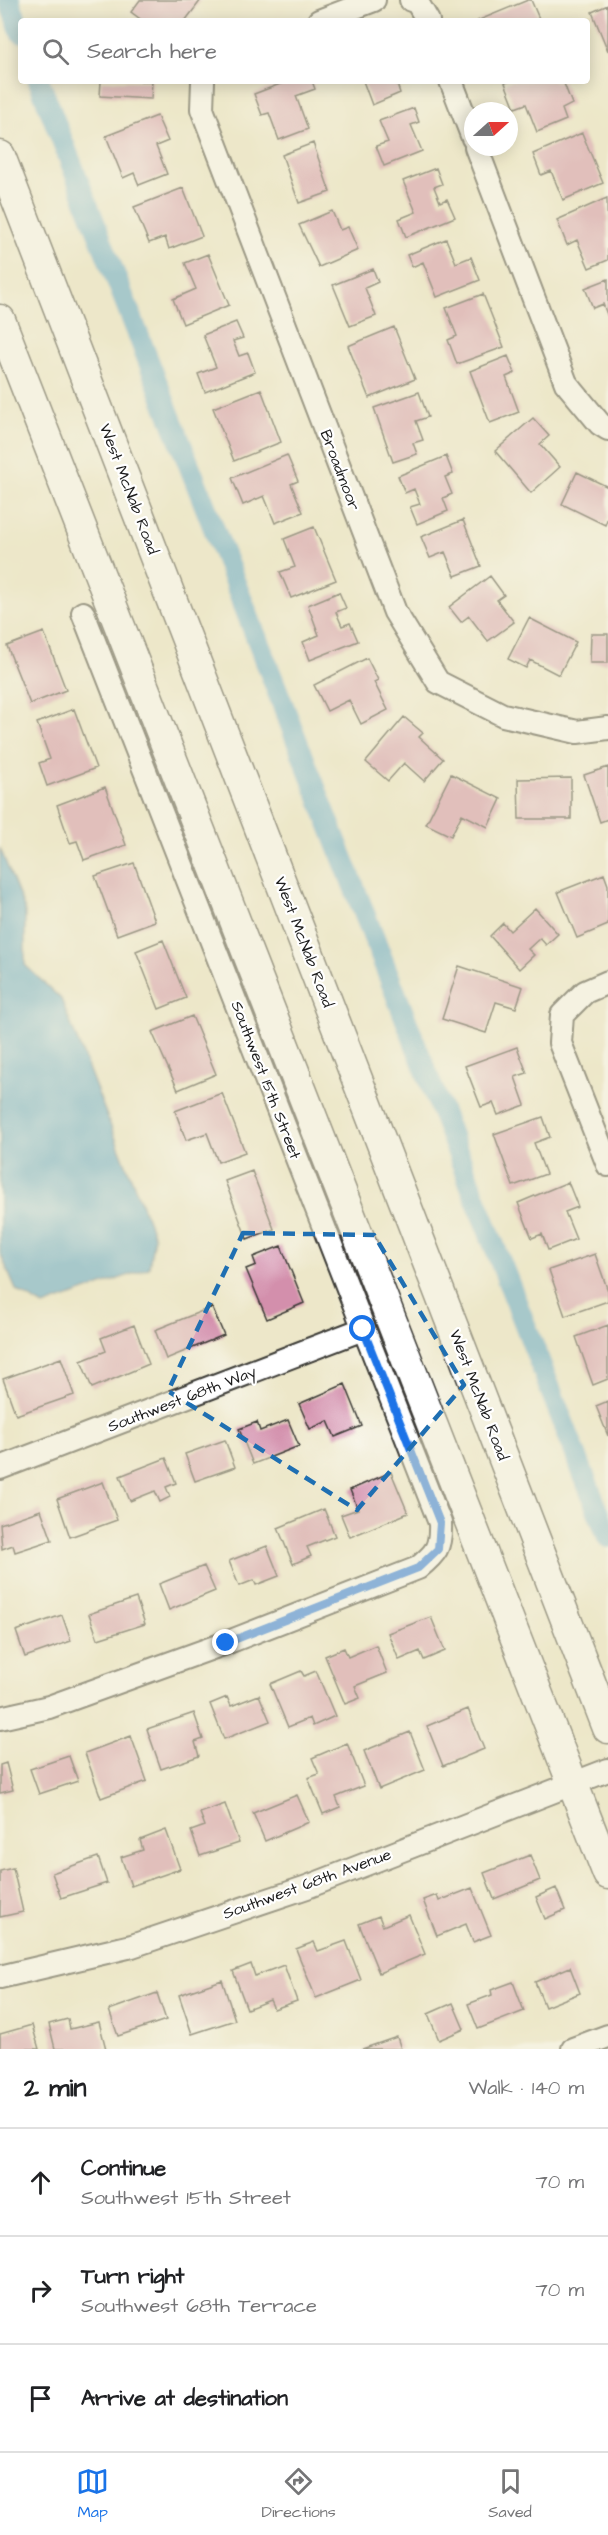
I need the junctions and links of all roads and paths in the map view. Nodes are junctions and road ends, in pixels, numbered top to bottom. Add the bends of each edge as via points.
1 (374, 0) edge
2 (411, 0) edge
3 (327, 18) edge
4 (426, 18) edge
5 (203, 84) edge
6 (452, 84) edge
7 (464, 115) edge
8 (0, 156) edge
9 (479, 156) edge
10 (0, 320) edge
11 (608, 429) edge
12 (83, 613) dead end
13 (608, 728) edge
14 (608, 982) edge
15 (608, 1165) edge
16 (363, 1329) junction
17 (0, 1468) edge
18 (0, 1718) edge
19 (608, 1728) edge
20 (608, 1770) edge
21 (573, 1782) junction
22 (608, 1874) edge
23 (0, 1977) edge
24 (608, 2036) edge
25 (573, 2049) edge

1 - 3 street
2 - 4 street via 417,2
5 - 13 street, Broadmoor via 202,109 395,612 438,682 503,715 577,732
6 - 7 street
8 - 19 main road, West McNab Road
9 - 11 street via 566,383
10 - 21 main road
12 - 16 street, Southwest 15th Street
14 - 15 street via 585,992 562,1015 560,1042
16 - 17 street, Southwest 68th Way
16 - 18 street, Southwest 15th Street via 440,1523 438,1549 418,1568 226,1643 49,1707
20 - 21 street, Southwest 68th Avenue
21 - 22 main road
21 - 23 street, Southwest 68th Avenue via 307,1887 132,1946
24 - 25 street

